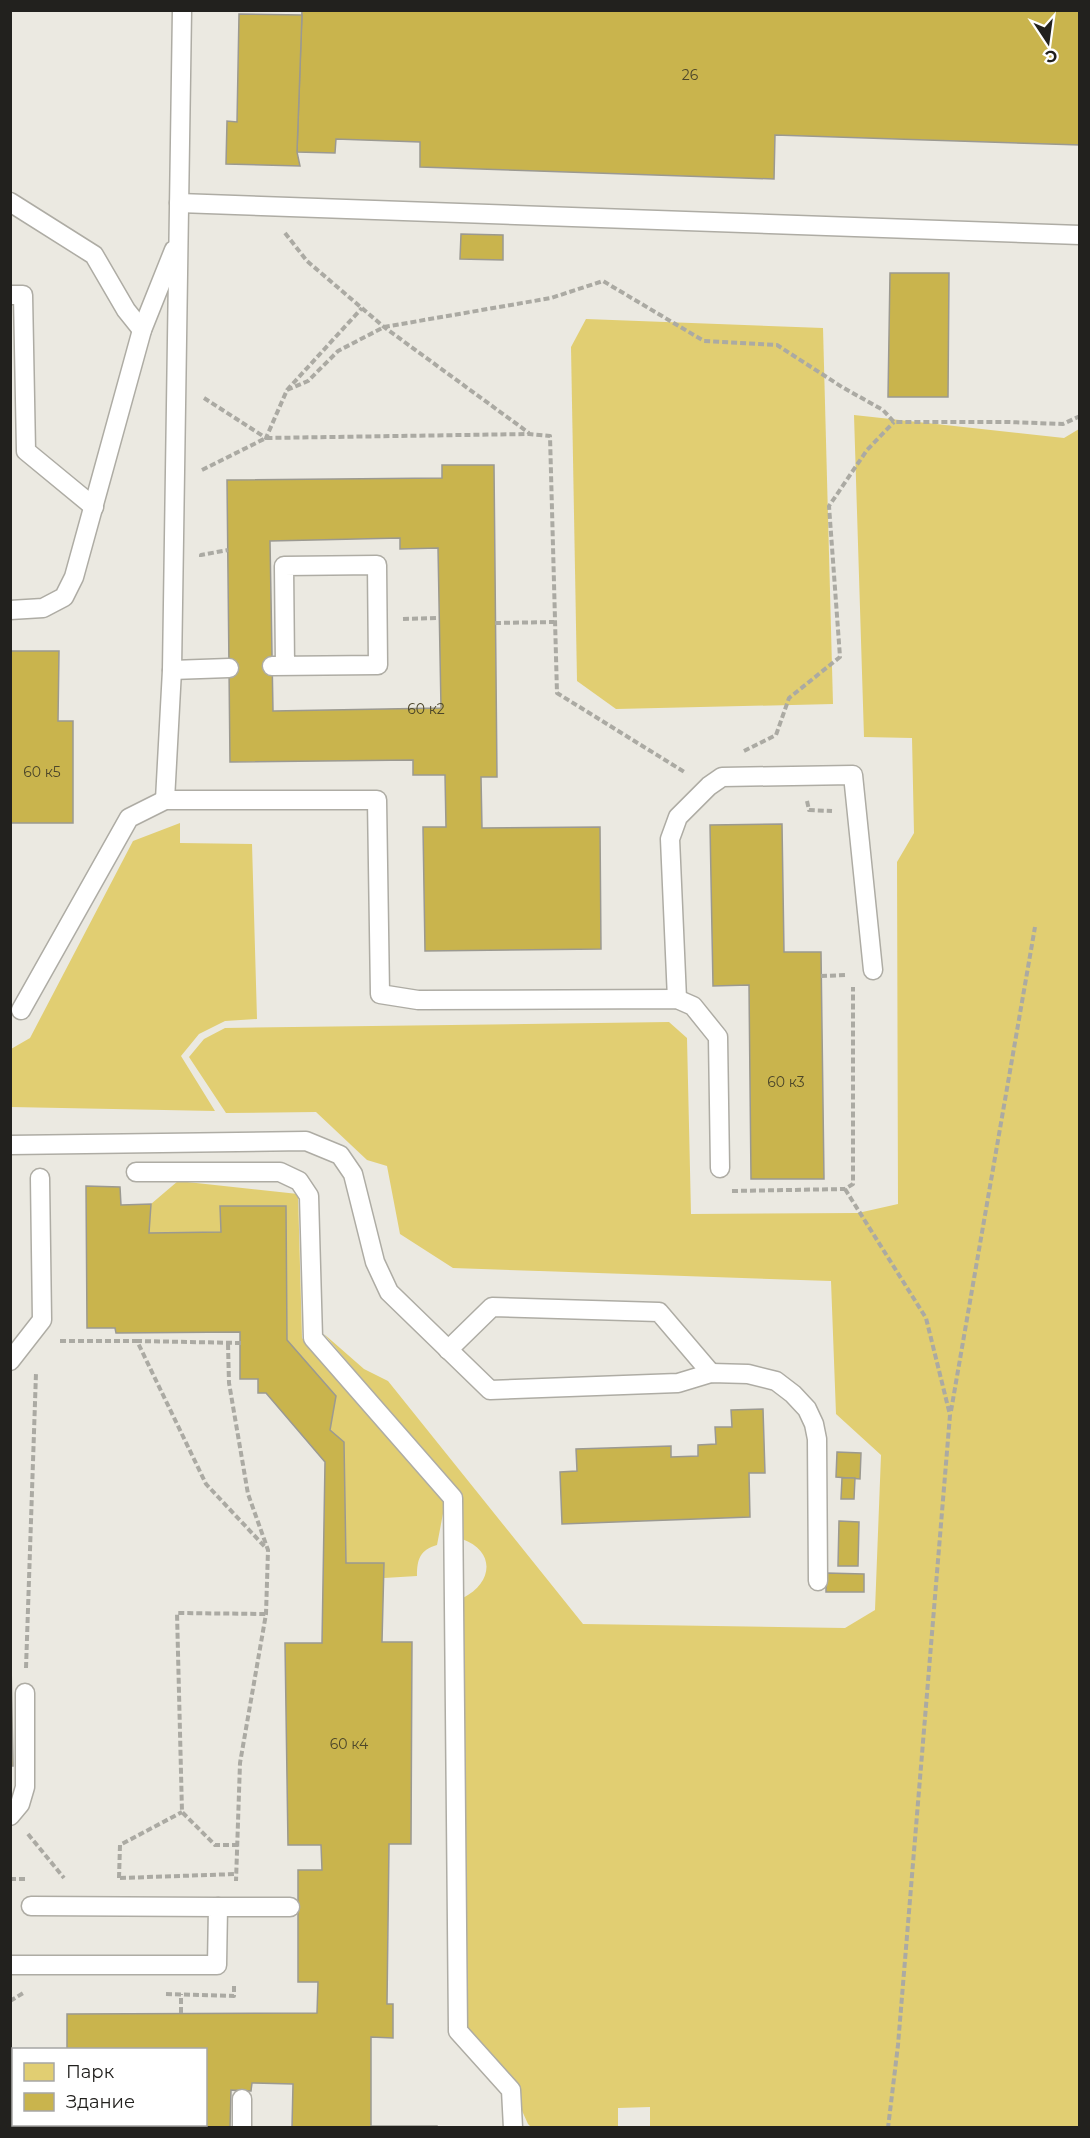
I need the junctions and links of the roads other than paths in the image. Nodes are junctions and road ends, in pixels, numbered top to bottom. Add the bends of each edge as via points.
1 (182, 10) edge
2 (10, 202) edge
3 (179, 203) junction
4 (1080, 235) edge
5 (178, 240) junction
6 (10, 295) edge
7 (142, 330) junction
8 (18, 451) edge
9 (94, 507) junction
10 (10, 610) edge
11 (279, 666) joint
12 (229, 668) dead end
13 (172, 670) junction
14 (165, 800) junction
15 (873, 970) dead end
16 (677, 999) junction
17 (21, 1010) dead end
18 (10, 1145) edge
19 (720, 1168) road end
20 (136, 1172) dead end
21 (40, 1178) dead end
22 (448, 1350) junction
23 (10, 1361) edge
24 (711, 1373) junction
25 (818, 1581) dead end
26 (25, 1693) road end
27 (11, 1816) edge
28 (31, 1906) dead end
29 (227, 1907) junction
30 (290, 1907) dead end
31 (10, 1965) edge
32 (242, 2099) dead end
33 (242, 2127) edge
34 (513, 2127) edge

1 - 3 lane
2 - 7 lane via 94,255
3 - 4 lane
3 - 5 lane
5 - 7 lane
5 - 13 lane
6 - 8 lane via 23,295
7 - 9 lane
8 - 9 lane
9 - 10 lane via 74,577 64,597 43,608
11 - 11 lane via 378,665 377,566 284,566
12 - 13 lane
13 - 14 lane
14 - 16 lane via 377,800 380,994 418,1000
14 - 17 lane via 129,818
15 - 16 lane via 853,775 722,777 678,817 670,839
16 - 19 lane via 693,1006 718,1037
18 - 22 lane via 306,1141 340,1155 353,1174 375,1262 389,1292
20 - 34 lane via 280,1172 299,1181 309,1196 313,1338 453,1498 458,2031 511,2090
21 - 23 lane via 42,1320
22 - 24 lane via 490,1390 678,1383
22 - 24 lane via 492,1307 659,1312
24 - 25 lane via 748,1374 776,1381 807,1410 818,1439
26 - 27 lane via 25,1787
28 - 29 lane
29 - 30 lane
29 - 31 lane via 217,1965
32 - 33 lane

